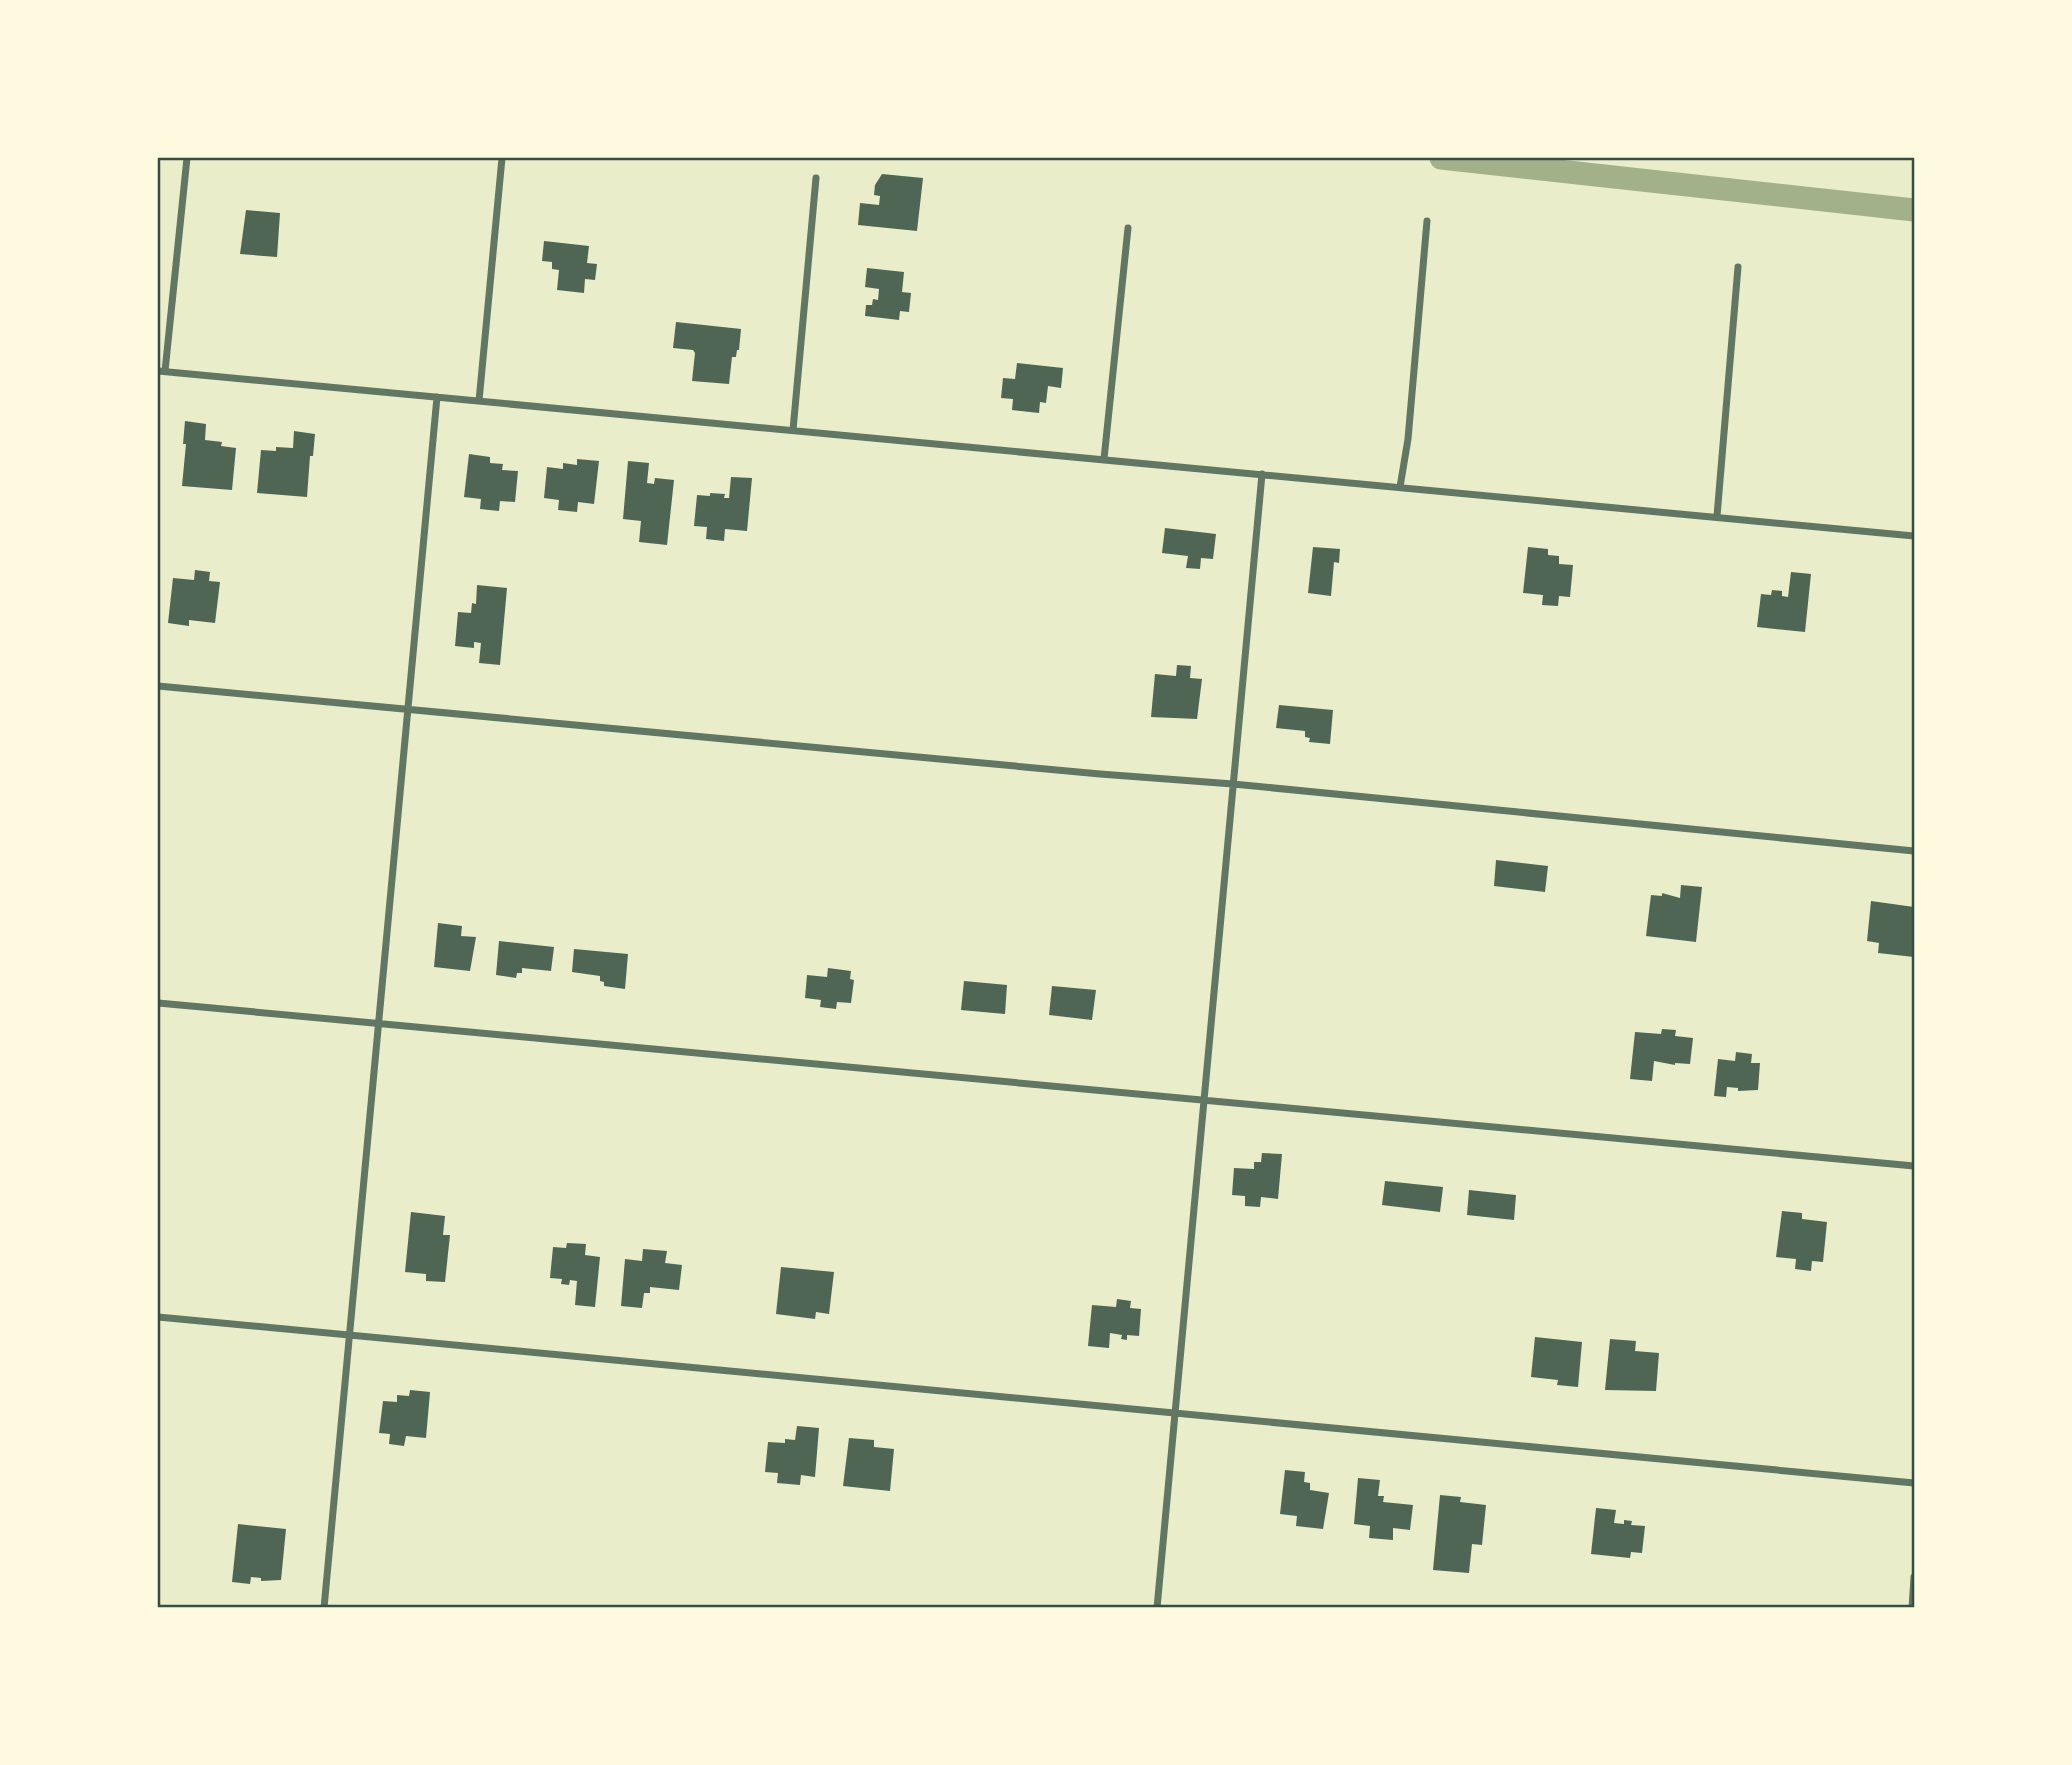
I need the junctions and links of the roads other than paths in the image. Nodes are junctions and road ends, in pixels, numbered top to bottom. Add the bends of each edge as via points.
1 (187, 158) edge
2 (502, 158) edge
3 (816, 178) dead end
4 (1427, 221) dead end
5 (1128, 228) dead end
6 (1738, 267) dead end
7 (161, 371) edge
8 (437, 397) junction
9 (479, 401) junction
10 (793, 430) junction
11 (1104, 459) junction
12 (1262, 474) junction
13 (1400, 487) junction
14 (1717, 516) junction
15 (1914, 536) edge
16 (158, 686) edge
17 (408, 709) junction
18 (1233, 785) junction
19 (1914, 851) edge
20 (158, 1003) edge
21 (379, 1023) junction
22 (1204, 1099) junction
23 (1914, 1166) edge
24 (158, 1317) edge
25 (350, 1334) junction
26 (1175, 1414) junction
27 (1914, 1483) edge
28 (1914, 1577) edge
29 (324, 1608) edge
30 (1157, 1608) edge
31 (1912, 1608) edge

1 - 7 street
2 - 9 street
3 - 10 street
4 - 13 street
5 - 11 street
6 - 14 street
7 - 8 street
8 - 9 street
8 - 17 street
9 - 10 street
10 - 11 street
11 - 12 street
12 - 13 street
12 - 18 street
13 - 14 street
14 - 15 street
16 - 17 street
17 - 18 street
17 - 21 street
18 - 19 street
18 - 22 street
20 - 21 street
21 - 22 street
21 - 25 street
22 - 23 street
22 - 26 street
24 - 25 street
25 - 26 street
25 - 29 street
26 - 27 street
26 - 30 street
28 - 31 street

